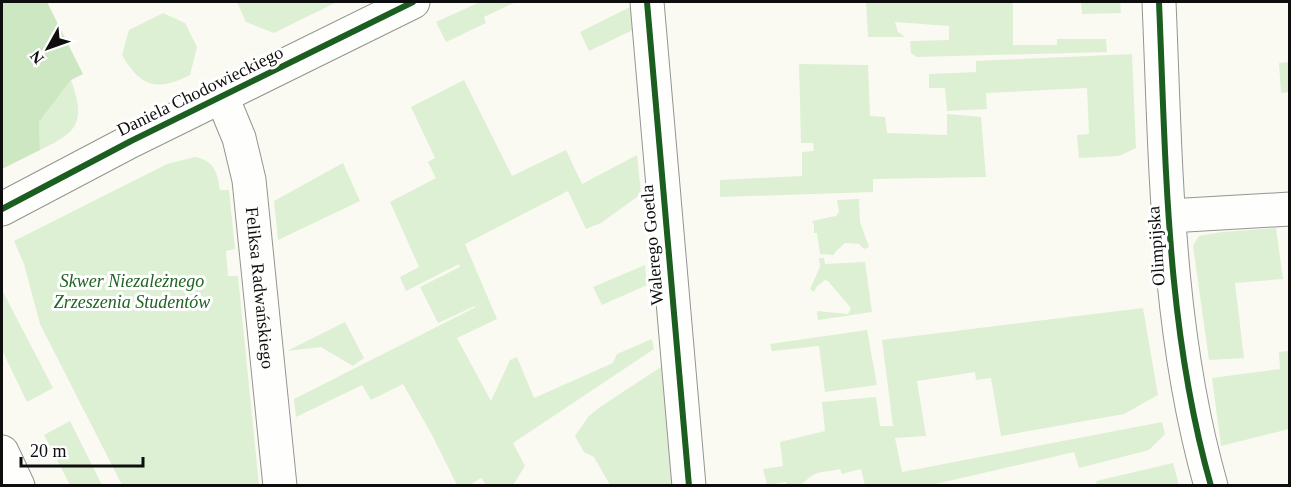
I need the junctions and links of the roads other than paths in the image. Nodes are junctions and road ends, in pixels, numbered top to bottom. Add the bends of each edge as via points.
1 (413, 2) edge
2 (647, 2) edge
3 (1159, 2) edge
4 (222, 97) junction
5 (1290, 208) edge
6 (2, 209) edge
7 (1169, 216) junction
8 (2, 452) edge
9 (18, 486) edge
10 (280, 486) edge
11 (689, 486) edge
12 (1211, 486) edge

1 - 4 street, Daniela Chodowieckiego
2 - 11 street, Walerego Goetla
3 - 7 street, Olimpijska
4 - 6 street, Daniela Chodowieckiego
4 - 10 street, Feliksa Radwańskiego via 239,138 249,180
5 - 7 street
7 - 12 street, Olimpijska via 1184,370
8 - 9 street

